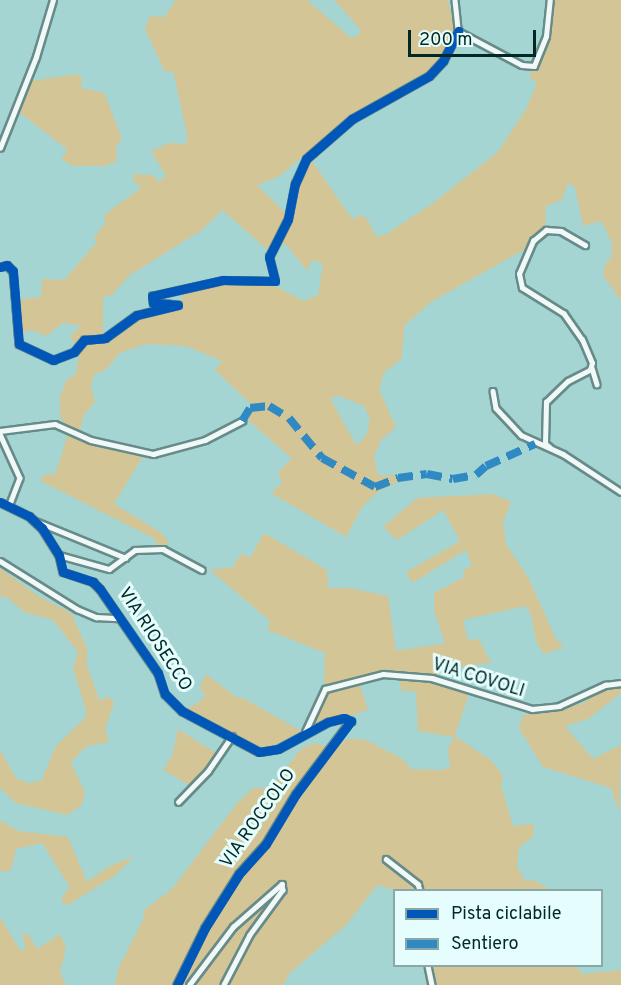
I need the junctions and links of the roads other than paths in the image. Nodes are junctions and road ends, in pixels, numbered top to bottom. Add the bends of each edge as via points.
1 (53, 0) edge
2 (455, 0) edge
3 (550, 0) edge
4 (458, 31) junction
5 (0, 148) edge
6 (585, 245) dead end
7 (0, 267) edge
8 (592, 368) junction
9 (597, 384) dead end
10 (493, 391) dead end
11 (242, 421) dead end
12 (0, 433) edge
13 (550, 448) junction
14 (621, 492) edge
15 (0, 502) edge
16 (9, 506) junction
17 (33, 520) junction
18 (59, 555) junction
19 (126, 558) junction
20 (0, 561) edge
21 (202, 570) dead end
22 (118, 618) junction
23 (621, 683) edge
24 (305, 732) junction
25 (232, 736) junction
26 (178, 802) dead end
27 (386, 859) dead end
28 (419, 889) edge
29 (428, 967) edge
30 (177, 985) edge
31 (189, 985) edge
32 (224, 985) edge
33 (432, 985) edge

1 - 5 street via 36,57
2 - 4 street
3 - 4 street via 546,36 531,67
4 - 7 street via 447,55 429,76 352,119 306,159 295,184 288,219 269,256 275,281 223,280 152,296 153,303 178,305 137,315 105,338 84,340 74,352 53,360 17,341 13,271 7,265
6 - 8 street via 561,231 546,230 533,241 518,281 524,290 564,314 582,340
8 - 9 street
8 - 13 street via 547,399 544,434
10 - 13 street via 496,408 521,435
11 - 12 street via 204,440 153,454 92,441 55,424
12 - 16 street via 20,478
13 - 14 street
15 - 16 street
16 - 17 street
17 - 18 street, VIA RIOSECCO
17 - 19 street
18 - 19 street via 81,558 106,569
18 - 22 street, VIA RIOSECCO via 61,571 93,582
19 - 21 street via 139,549 167,549
20 - 22 street via 77,609 96,617
22 - 25 street, VIA RIOSECCO via 154,668 168,697 182,711
23 - 24 street, VIA COVOLI via 600,687 569,703 537,710 404,674 351,679 325,689
24 - 25 street, VIA RIOSECCO via 278,749 264,752
24 - 30 street, VIA ROCCOLO via 341,718 348,718 351,723 239,874 205,928
25 - 26 street via 204,776
27 - 28 street
29 - 33 street
31 - 32 street via 233,927 282,884 283,890 250,935

